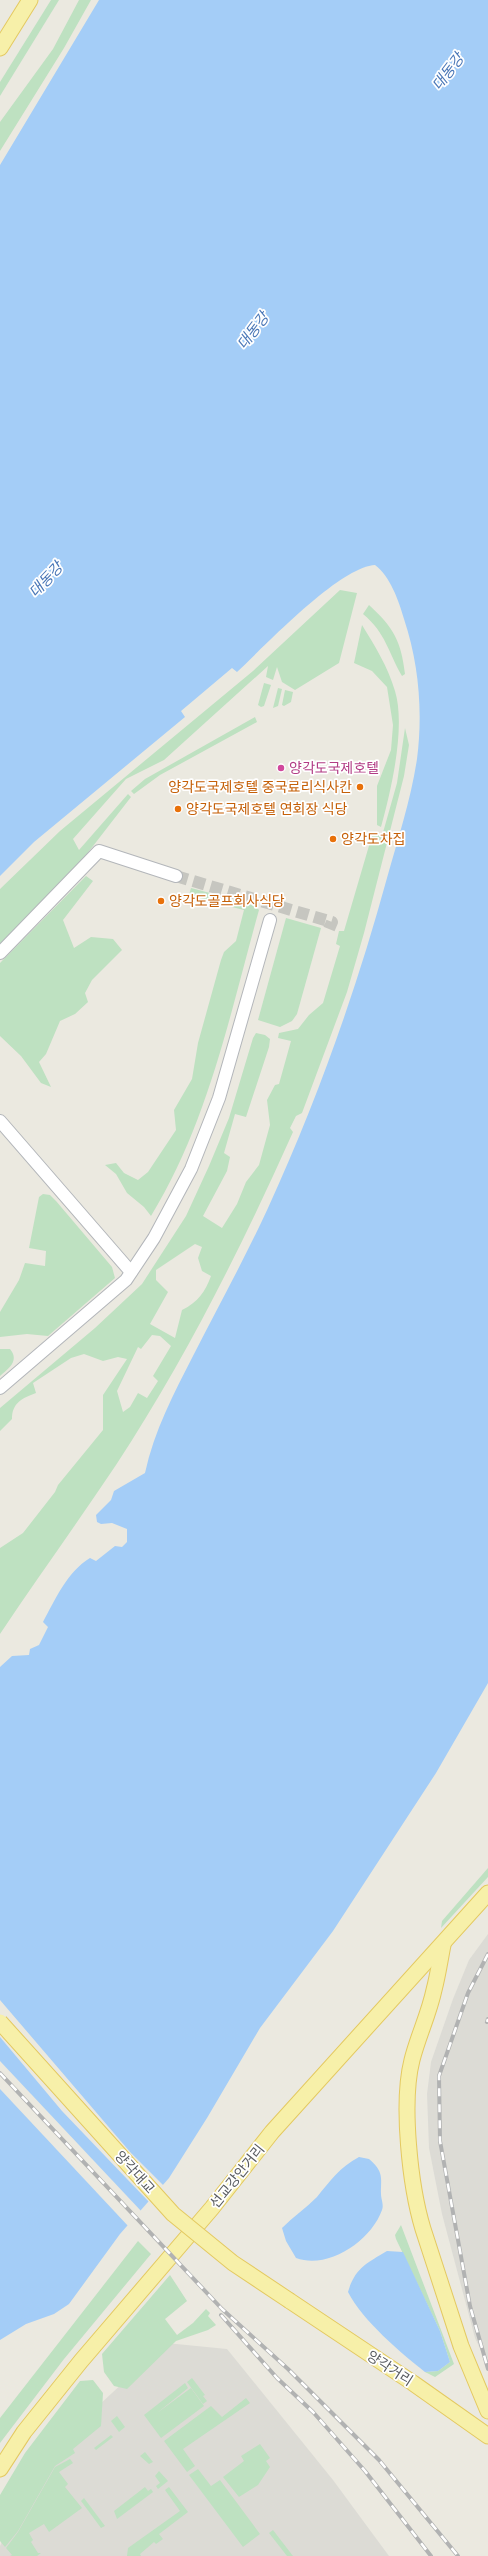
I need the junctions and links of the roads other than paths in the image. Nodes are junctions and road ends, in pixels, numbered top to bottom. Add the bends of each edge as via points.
1 (30, 0) edge
2 (0, 48) edge
3 (176, 876) tunnel mouth
4 (270, 920) dead end
5 (0, 953) edge
6 (0, 1121) edge
7 (132, 1272) junction
8 (0, 1388) edge
9 (488, 1893) edge
10 (443, 1944) junction
11 (0, 2022) edge
12 (290, 2301) joint
13 (481, 2396) junction
14 (488, 2411) edge
15 (470, 2422) junction
16 (488, 2436) edge
17 (0, 2470) edge

1 - 2 main road
3 - 5 street via 99,851
4 - 7 street via 232,1056 210,1123 180,1192 149,1248
6 - 7 street
7 - 8 street
9 - 10 main road, 선교강안거리
10 - 13 main road via 434,1991 412,2061 408,2088 412,2172 418,2210 461,2346
10 - 17 main road, 선교강안거리 via 272,2132 212,2208 81,2361 24,2432
11 - 12 main road, 양각대교, bridge via 173,2214 233,2263
12 - 15 main road, 양각거리
13 - 14 main road
13 - 15 main road
15 - 16 main road, 양각거리

